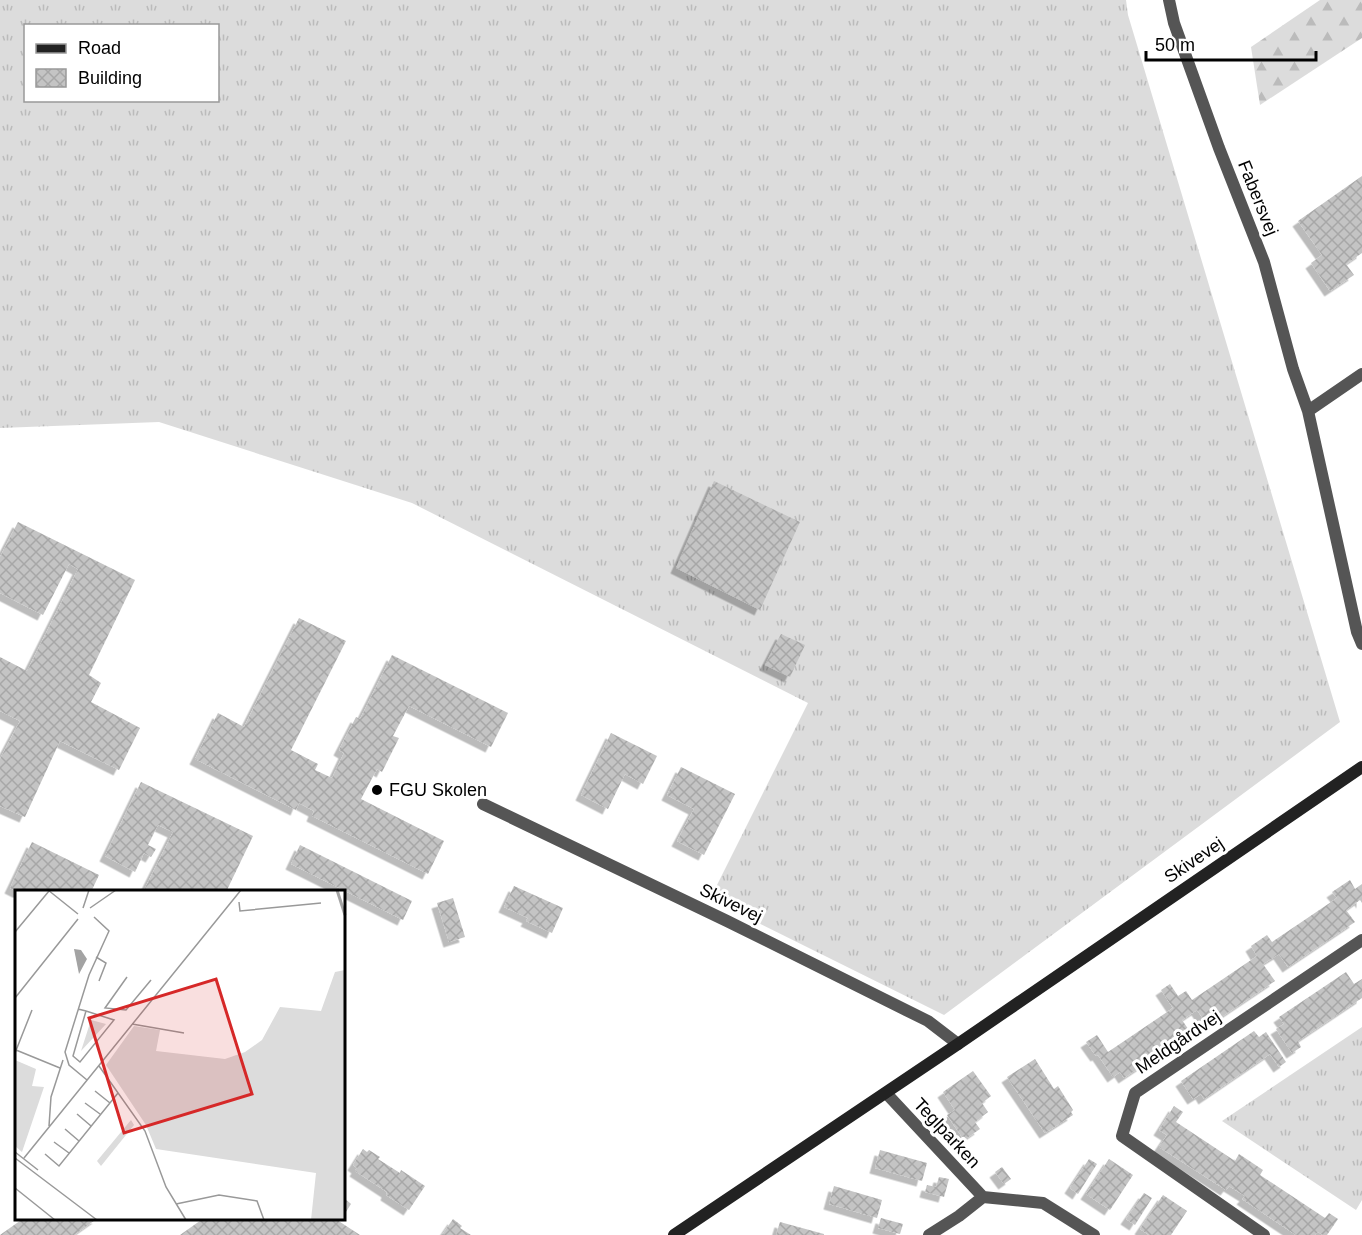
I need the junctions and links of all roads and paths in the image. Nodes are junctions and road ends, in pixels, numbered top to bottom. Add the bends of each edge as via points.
1 (1168, 0) edge
2 (1362, 374) edge
3 (1308, 411) junction
4 (1362, 644) edge
5 (1362, 767) edge
6 (483, 804) dead end
7 (1362, 940) edge
8 (958, 1044) junction
9 (886, 1093) junction
10 (983, 1197) junction
11 (674, 1235) edge
12 (929, 1235) edge
13 (1094, 1235) edge
14 (1264, 1235) edge

1 - 3 street, Fabersvej via 1219,148 1264,262
2 - 3 street
3 - 4 street, Fabersvej
5 - 8 street, Skivevej
6 - 8 street, Skivevej via 928,1021
7 - 14 street, Meldgårdvej via 1134,1093 1122,1136
8 - 9 street, Skivevej
9 - 10 street, Teglparken
9 - 11 street, Skivevej
10 - 12 street
10 - 13 street via 1043,1203

